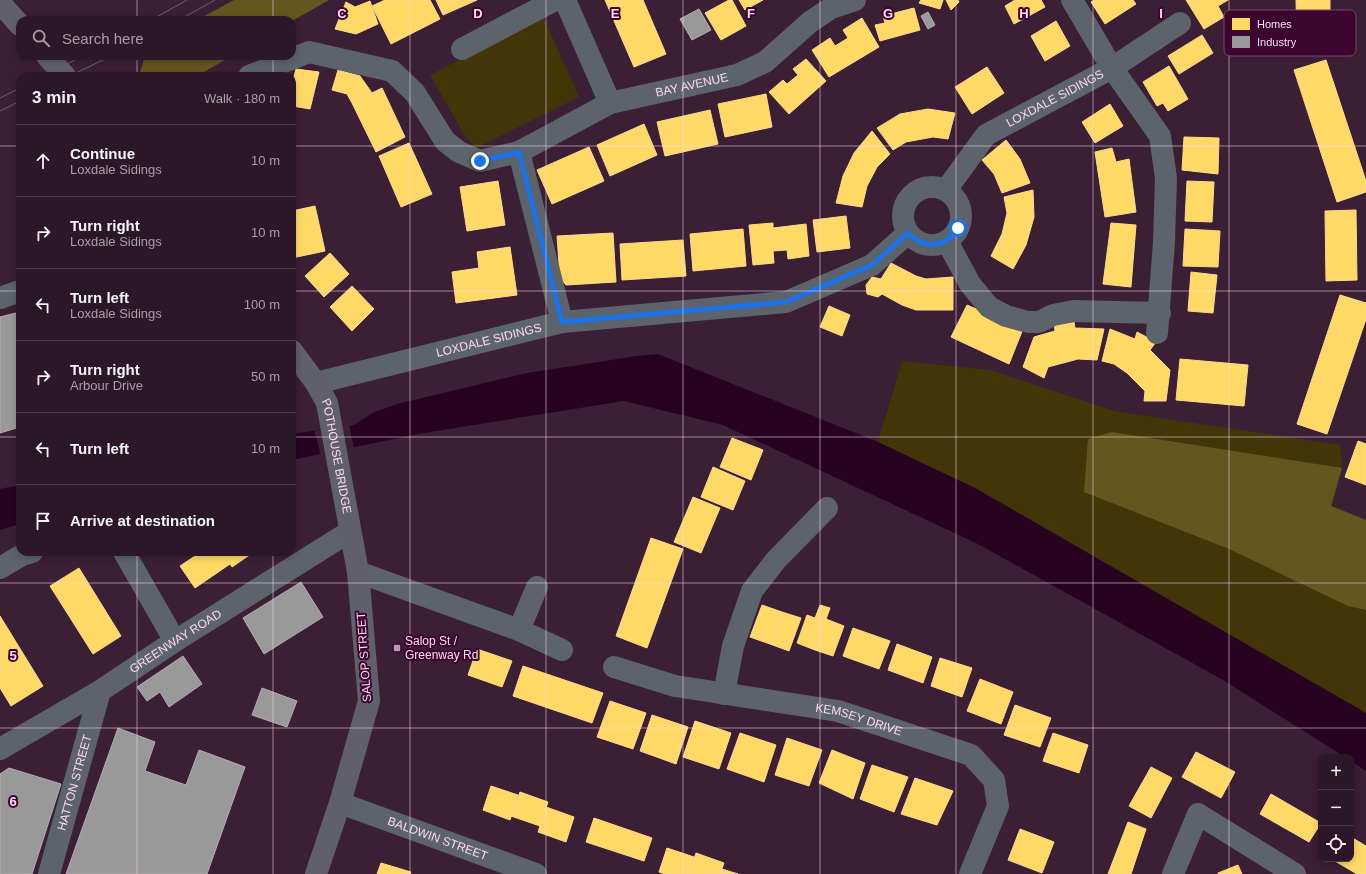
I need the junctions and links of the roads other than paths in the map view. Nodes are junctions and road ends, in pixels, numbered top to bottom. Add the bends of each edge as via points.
1 (555, 0) edge
2 (565, 0) edge
3 (855, 0) edge
4 (1072, 0) edge
5 (0, 3) edge
6 (16, 21) edge
7 (1180, 24) dead end
8 (462, 49) dead end
9 (296, 58) edge
10 (51, 60) edge
11 (290, 60) edge
12 (1112, 68) junction
13 (61, 72) edge
14 (260, 72) edge
15 (610, 103) junction
16 (519, 152) junction
17 (946, 190) junction
18 (908, 233) junction
19 (947, 241) junction
20 (16, 292) edge
21 (0, 298) edge
22 (562, 322) junction
23 (296, 356) edge
24 (316, 382) junction
25 (828, 508) dead end
26 (349, 532) junction
27 (20, 556) edge
28 (126, 556) edge
29 (0, 568) edge
30 (358, 572) junction
31 (537, 587) dead end
32 (518, 630) junction
33 (175, 641) junction
34 (562, 650) dead end
35 (614, 667) dead end
36 (100, 691) junction
37 (724, 694) junction
38 (0, 749) edge
39 (340, 803) junction
40 (49, 874) edge
41 (316, 874) edge
42 (536, 874) edge
43 (970, 874) edge
44 (1173, 874) edge
45 (1295, 874) edge

1 - 8 street
2 - 15 street
3 - 15 street, BAY AVENUE via 831,8 810,22 765,62 737,75
4 - 12 street
5 - 6 main road
7 - 12 street, LOXDALE SIDINGS
9 - 16 street, BAY AVENUE via 310,52 392,71 415,93 445,141 458,152 480,161
10 - 13 main road
11 - 14 street, BAY AVENUE
12 - 17 street, LOXDALE SIDINGS via 986,135
12 - 19 street via 1160,136 1166,178 1158,323 1074,311 1053,315 1039,322 1006,316 989,307 970,284
15 - 16 street, BAY AVENUE
16 - 22 street
17 - 18 street via 924,188 914,193 907,201 903,212
17 - 19 street via 953,196 961,211 958,228
18 - 19 street via 922,244 931,245
18 - 22 street, LOXDALE SIDINGS via 872,265 786,302
20 - 21 street
22 - 24 street, LOXDALE SIDINGS
23 - 24 main road, POTHOUSE BRIDGE
24 - 26 main road, POTHOUSE BRIDGE via 327,403
25 - 37 street via 776,560 752,591 734,646
26 - 30 main road, SALOP STREET
26 - 33 street, GREENWAY ROAD
27 - 29 street
28 - 33 street
30 - 32 street
30 - 39 main road, SALOP STREET via 369,700
31 - 32 street
32 - 34 street
33 - 36 street, GREENWAY ROAD
35 - 37 street, KEMSEY DRIVE via 675,686
36 - 38 street, GREENWAY ROAD
36 - 40 street, HATTON STREET
37 - 43 street, KEMSEY DRIVE via 838,711 971,755 994,780 998,806
39 - 41 main road, SALOP STREET
39 - 42 street, BALDWIN STREET
44 - 45 street via 1198,814

